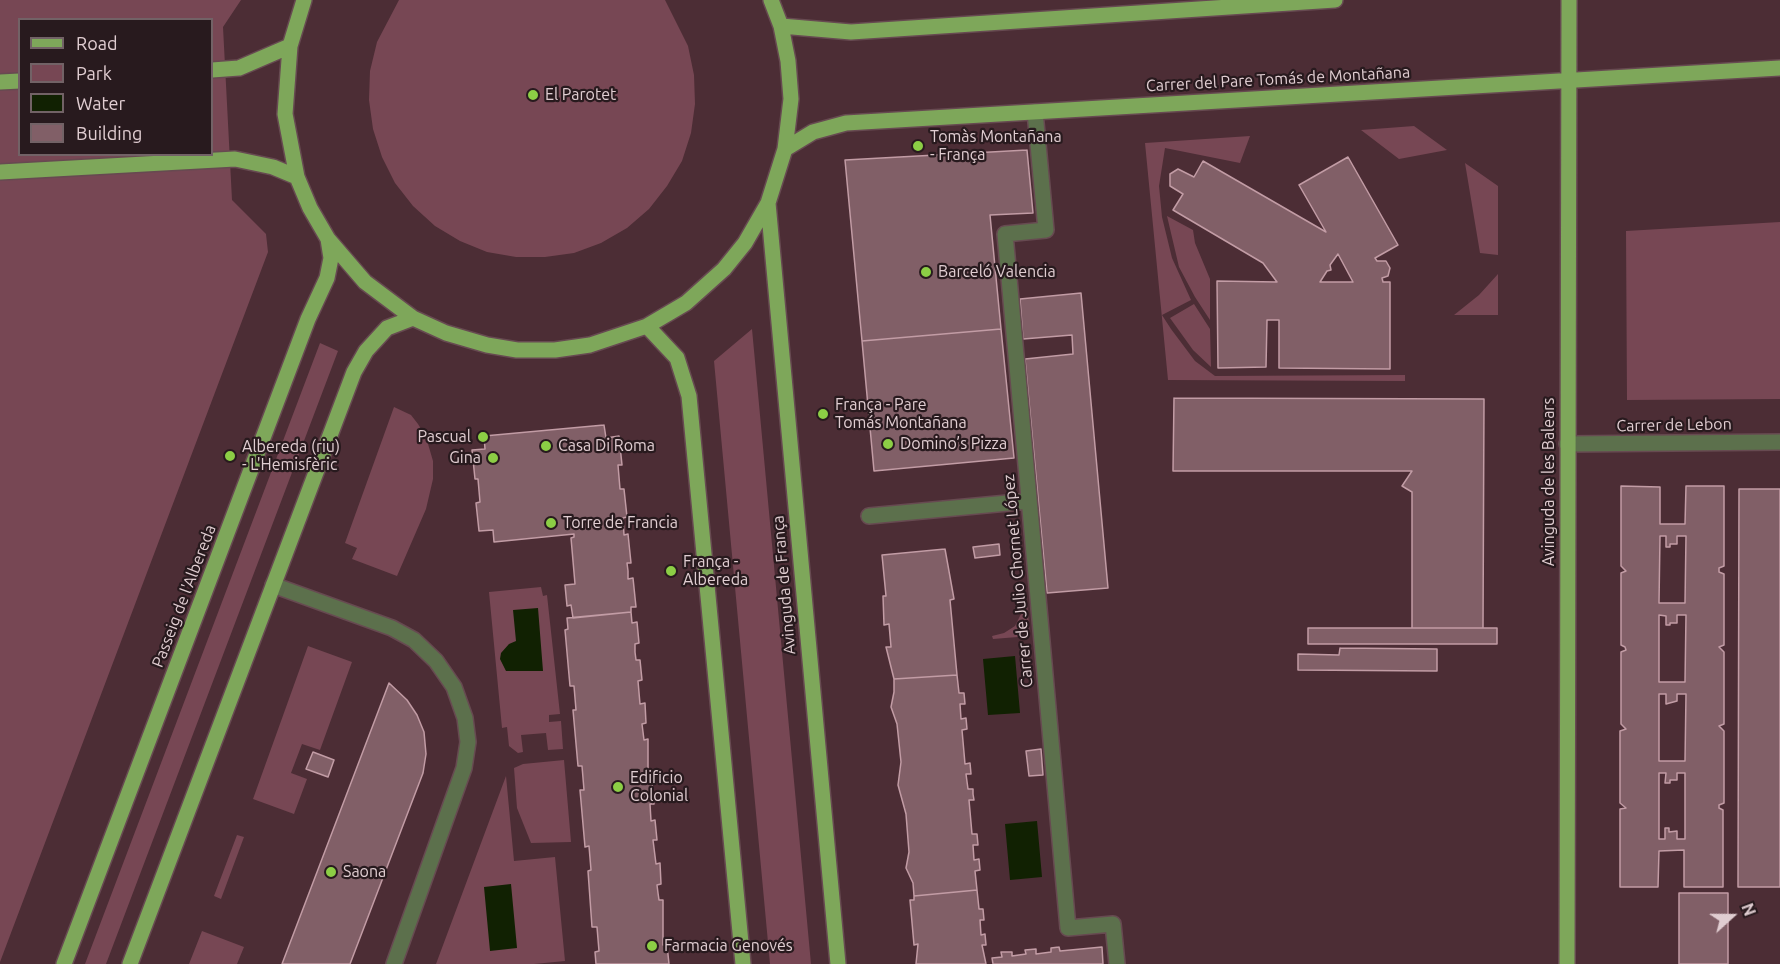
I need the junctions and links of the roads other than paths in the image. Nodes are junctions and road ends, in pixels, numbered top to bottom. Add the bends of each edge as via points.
1 (304, 0) edge
2 (1335, 0) edge
3 (1569, 0) edge
4 (773, 2) edge
5 (781, 26) junction
6 (290, 46) junction
7 (1780, 68) edge
8 (219, 69) edge
9 (18, 81) edge
10 (1569, 81) junction
11 (0, 82) edge
12 (1035, 112) junction
13 (785, 149) junction
14 (0, 172) edge
15 (297, 177) junction
16 (768, 203) junction
17 (328, 239) junction
18 (413, 318) junction
19 (647, 326) junction
20 (1780, 442) edge
21 (1567, 444) junction
22 (1029, 501) junction
23 (868, 516) dead end
24 (273, 585) junction
25 (64, 964) edge
26 (130, 964) edge
27 (394, 964) edge
28 (743, 964) edge
29 (838, 964) edge
30 (1117, 964) edge
31 (1567, 964) edge

1 - 6 main road
2 - 5 main road via 852,32
3 - 10 main road, Avinguda de les Balears
4 - 5 main road
5 - 13 main road via 791,99
6 - 8 main road via 239,68
6 - 15 main road via 285,114
7 - 10 main road, Carrer del Pare Tomás de Montañana
9 - 11 main road
10 - 12 main road, Carrer del Pare Tomás de Montañana
10 - 21 main road, Avinguda de les Balears
12 - 13 main road, Carrer del Pare Tomás de Montañana via 846,123 813,132
12 - 22 street, Carrer de Julio Chornet López via 1046,230 1005,234
13 - 16 main road
14 - 15 main road via 244,159
15 - 17 main road
16 - 19 main road via 745,243 724,269 686,303
16 - 29 main road, Avinguda de França
17 - 18 main road via 364,282
17 - 25 main road, Passeig de l'Albereda via 331,258 327,278 308,319
18 - 19 main road via 446,333 517,350 590,345
18 - 24 main road via 387,328 354,372
19 - 28 main road via 677,358 690,396
20 - 21 street, Carrer de Lebon
21 - 31 main road, Avinguda de les Balears
22 - 23 street
22 - 30 street, Carrer de Julio Chornet López via 1068,928 1113,924
24 - 26 main road
24 - 27 street via 392,628 414,640 436,661 454,687 465,718 468,742 464,768

